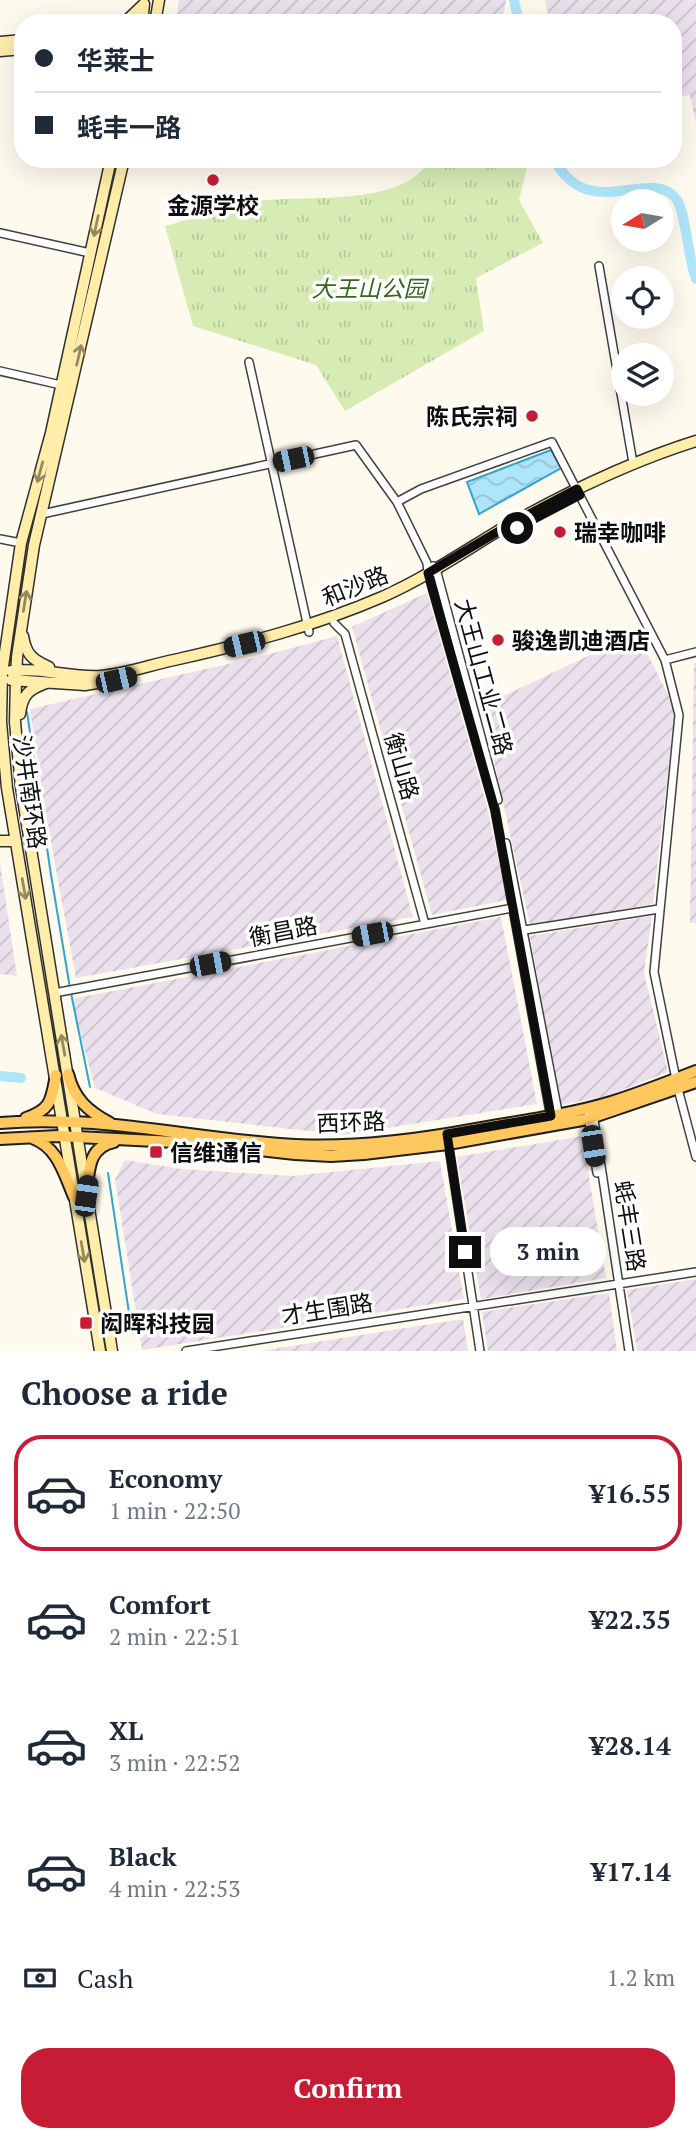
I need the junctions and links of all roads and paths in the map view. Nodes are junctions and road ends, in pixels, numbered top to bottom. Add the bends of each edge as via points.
1 (109, 168) edge
2 (122, 168) edge
3 (0, 233) edge
4 (90, 253) junction
5 (598, 266) dead end
6 (249, 362) dead end
7 (0, 371) edge
8 (61, 385) junction
9 (696, 441) edge
10 (696, 448) edge
11 (633, 463) junction
12 (272, 464) junction
13 (578, 492) junction
14 (397, 502) junction
15 (41, 514) junction
16 (0, 539) edge
17 (21, 543) junction
18 (432, 572) junction
19 (334, 623) junction
20 (21, 628) junction
21 (308, 628) junction
22 (696, 652) edge
23 (665, 660) junction
24 (66, 673) junction
25 (16, 675) junction
26 (1, 676) edge
27 (49, 681) junction
28 (1, 720) edge
29 (17, 742) junction
30 (0, 841) edge
31 (16, 841) junction
32 (516, 907) junction
33 (659, 909) junction
34 (425, 924) junction
35 (520, 931) junction
36 (54, 993) junction
37 (696, 1071) edge
38 (68, 1074) junction
39 (56, 1076) junction
40 (696, 1082) edge
41 (677, 1084) junction
42 (591, 1113) junction
43 (555, 1120) junction
44 (62, 1121) junction
45 (15, 1122) junction
46 (75, 1122) junction
47 (0, 1123) edge
48 (112, 1125) junction
49 (64, 1136) junction
50 (29, 1137) junction
51 (77, 1137) junction
52 (0, 1139) edge
53 (127, 1139) junction
54 (447, 1139) junction
55 (696, 1157) edge
56 (86, 1196) junction
57 (74, 1197) junction
58 (696, 1272) edge
59 (617, 1284) junction
60 (473, 1306) junction
61 (100, 1351) edge
62 (113, 1351) edge
63 (186, 1351) edge
64 (480, 1351) edge
65 (627, 1351) edge

1 -> 4 main road, 沙井南环路
15 -> 2 main road, 沙井南环路
3 - 4 street
4 - 8 main road, 沙井南环路
5 - 11 street
6 - 12 street
7 - 8 street
8 -> 17 main road, 沙井南环路
9 - 11 main road, 和沙路
10 - 13 main road, 和沙路
11 - 13 main road, 和沙路
12 - 14 street, 大王山工业二路 via 356,445
12 - 15 street
12 - 21 street
13 - 14 street via 552,442
13 - 18 main road, 和沙路
13 - 23 street
14 - 18 street, 大王山工业二路
20 -> 15 main road, 沙井南环路
16 - 17 street
17 - 26 main road, 沙井南环路
18 - 19 main road, 和沙路 via 389,601
18 - 21 main road, 和沙路
18 - 32 street, 大王山工业二路
19 - 21 main road, 和沙路
19 - 34 street, 衡山路 via 345,634
20 - 24 main road via 32,659
20 - 25 main road, 沙井南环路
21 - 24 main road, 和沙路 via 104,676
21 - 27 main road, 和沙路 via 246,650 105,682
22 - 23 street
23 - 33 street via 680,715
24 - 25 main road, 和沙路 via 30,669
25 - 26 main road, 和沙路
25 - 27 main road, 和沙路
25 - 29 main road, 沙井南环路
26 - 28 main road, 沙井南环路
27 - 29 main road via 24,695
28 - 31 main road, 沙井南环路
29 - 36 main road, 沙井南环路
30 - 31 main road
31 -> 39 main road, 沙井南环路
32 - 34 street, 衡昌路
32 - 35 street, 大王山工业二路
33 - 35 street
33 - 41 street via 654,972
34 - 36 street, 衡昌路
35 - 43 street, 大王山工业二路
38 -> 36 main road, 沙井南环路
37 - 41 main road, 西环路
38 - 46 main road, 沙井南环路
38 - 48 main road via 82,1104
39 - 44 main road, 沙井南环路
39 - 45 main road via 45,1110
40 - 41 main road, 西环路
41 - 42 main road, 西环路
41 - 55 street
42 - 43 main road, 西环路
42 - 59 street, 蚝丰三路
43 - 54 main road, 西环路
44 - 45 main road, 西环路
44 - 46 main road, 西环路
44 - 49 main road, 沙井南环路
45 - 47 main road, 西环路
46 - 48 main road, 西环路
46 - 51 main road, 沙井南环路
48 - 54 main road, 西环路 via 296,1145
49 - 50 main road, 西环路
49 - 51 main road, 西环路
49 - 57 main road, 沙井南环路
50 - 52 main road, 西环路
50 - 57 main road via 55,1154
51 - 53 main road, 西环路
51 - 56 main road, 沙井南环路
53 - 54 main road, 西环路 via 331,1156 395,1152
53 - 56 main road via 95,1151
54 - 60 street
56 - 62 main road, 沙井南环路
57 -> 61 main road, 沙井南环路
58 - 59 street, 才生围路
59 - 60 street, 才生围路
59 - 65 street, 蚝丰三路
60 - 63 street, 才生围路
60 - 64 street

